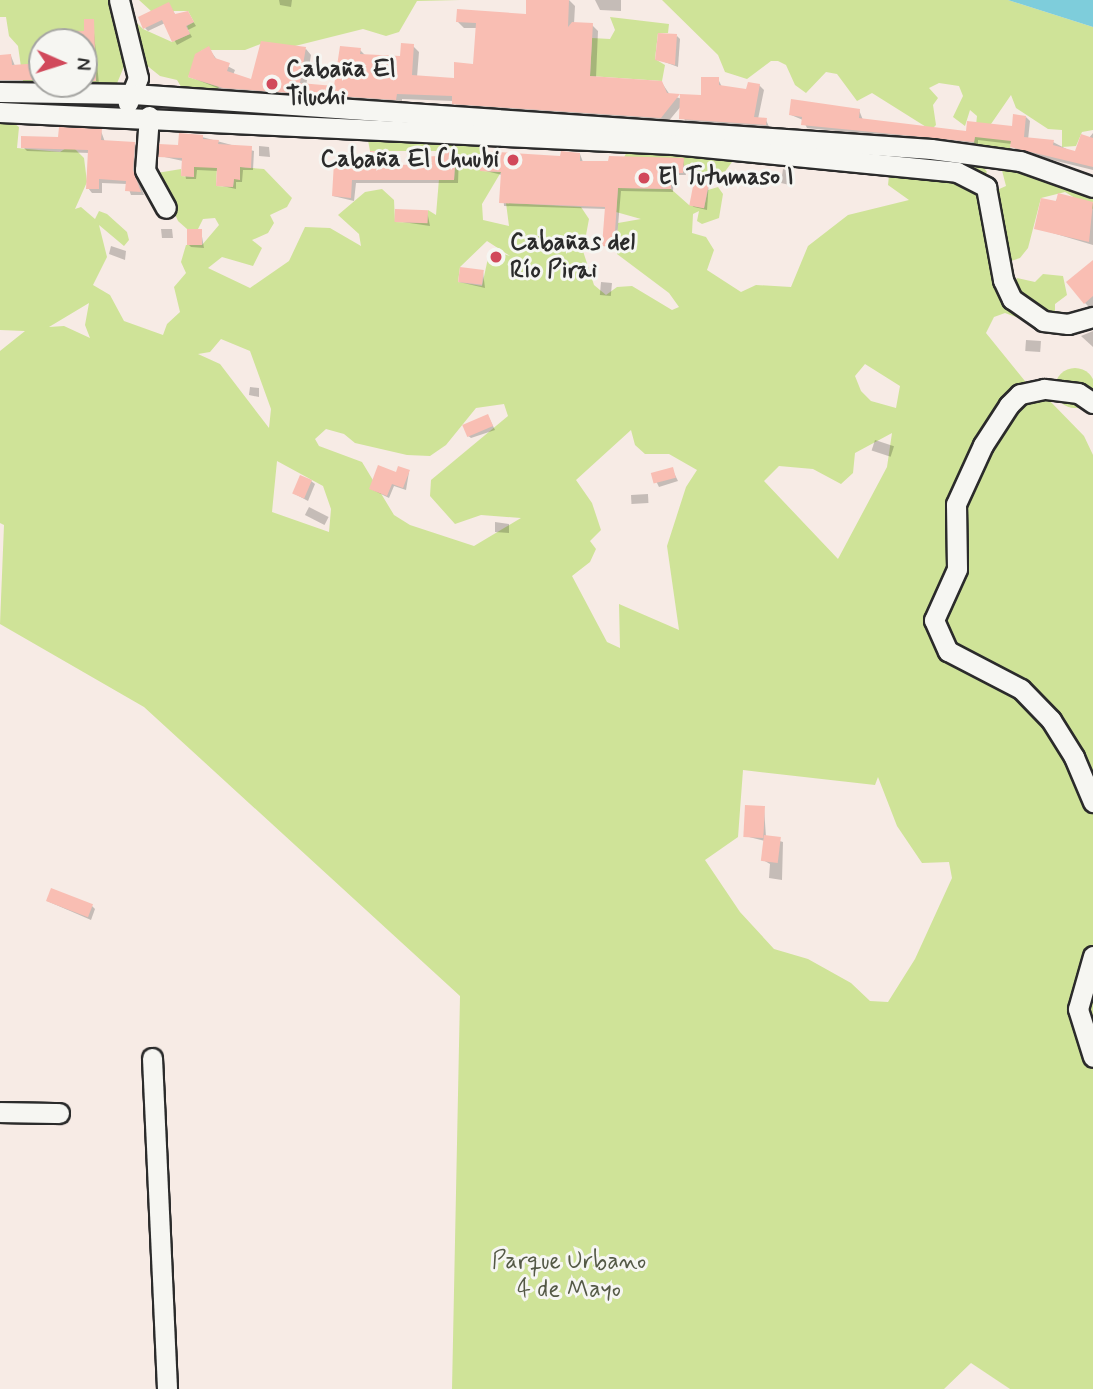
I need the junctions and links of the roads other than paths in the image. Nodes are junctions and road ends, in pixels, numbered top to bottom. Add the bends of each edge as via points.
1 (119, 0) edge
2 (9, 92) edge
3 (28, 92) edge
4 (98, 94) edge
5 (133, 94) junction
6 (172, 97) junction
7 (85, 98) edge
8 (0, 112) edge
9 (25, 113) junction
10 (86, 116) junction
11 (119, 116) junction
12 (149, 116) junction
13 (170, 118) junction
14 (368, 122) junction
15 (884, 154) junction
16 (995, 157) junction
17 (974, 177) junction
18 (1093, 187) edge
19 (166, 208) dead end
20 (1093, 317) edge
21 (1093, 403) edge
22 (1093, 802) edge
23 (1093, 956) edge
24 (1093, 1057) edge
25 (152, 1058) dead end
26 (0, 1112) edge
27 (59, 1113) dead end
28 (167, 1389) edge

1 - 5 street via 137,68
2 - 3 street
2 - 9 street
4 - 5 street
5 - 6 street
5 - 11 street
6 - 13 street
6 - 14 street
7 - 10 street
8 - 9 street
9 - 10 street
10 - 11 street
11 - 12 street
12 - 13 street
12 - 19 street via 145,170
13 - 14 street
14 - 15 street
15 - 16 street
15 - 17 street
16 - 17 street
16 - 18 street via 1054,170
17 - 20 street via 986,187 991,202 1003,280 1012,299 1043,321 1068,324
21 - 22 street via 1079,393 1044,390 1020,394 1009,405 956,504 957,569 933,620 948,651 1021,689 1051,720 1074,757
23 - 24 street via 1078,1010
25 - 28 street
26 - 27 street

